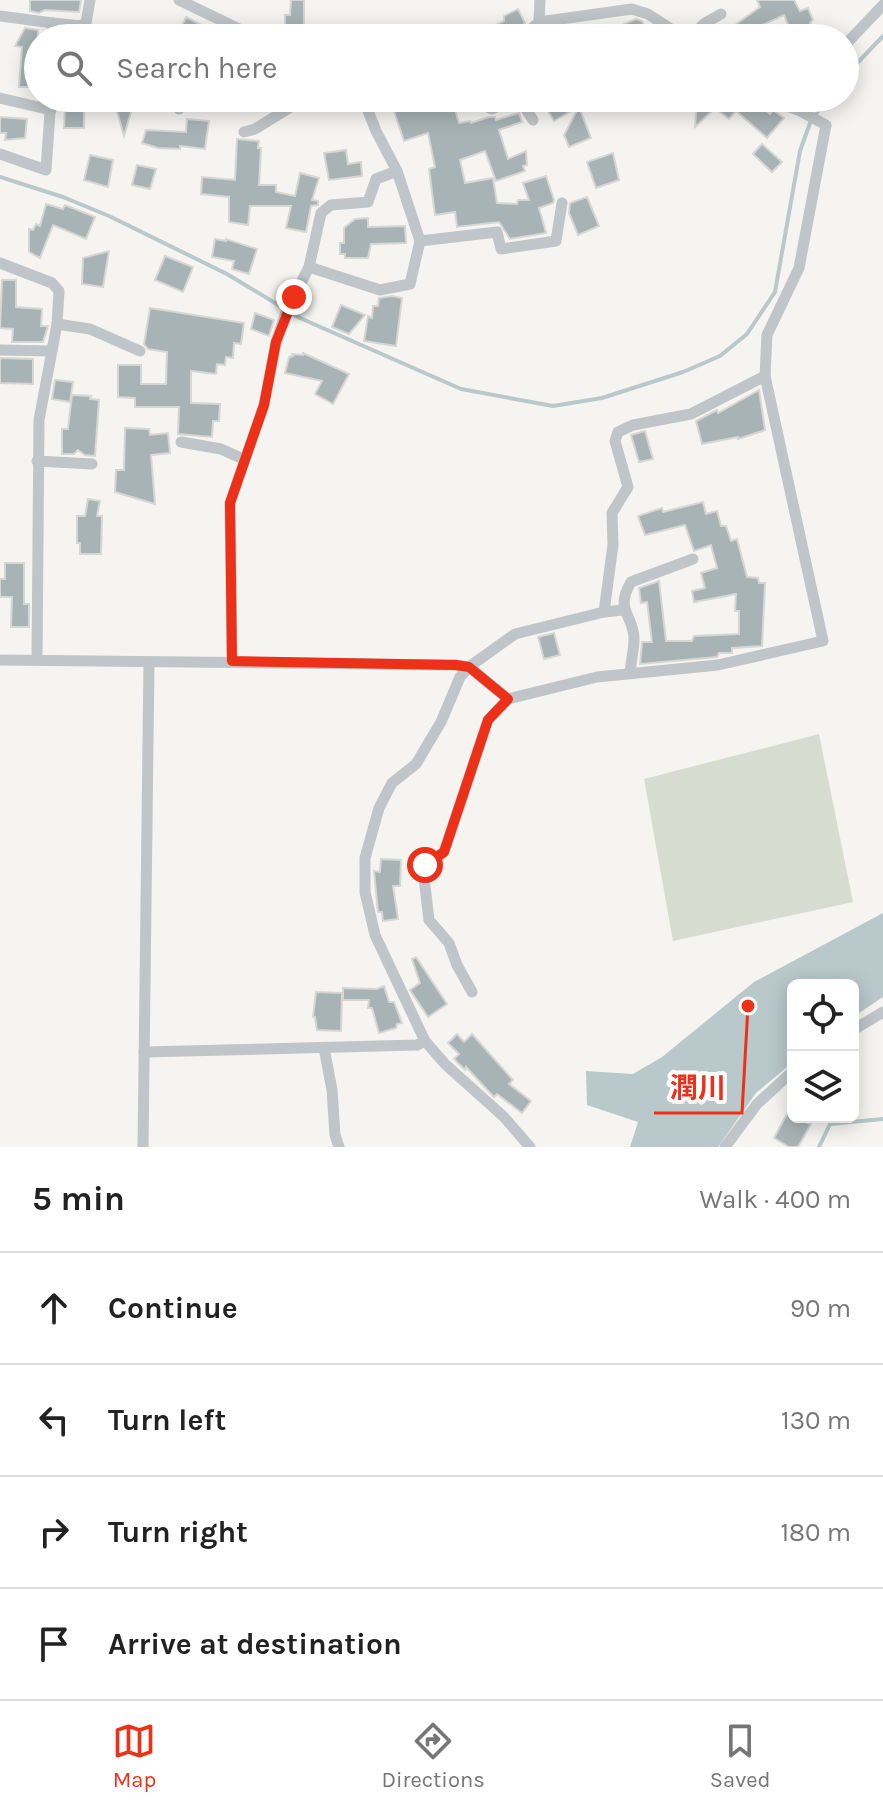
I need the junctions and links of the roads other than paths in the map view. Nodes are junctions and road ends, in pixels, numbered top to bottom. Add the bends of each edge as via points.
1 (90, 0) edge
2 (179, 0) edge
3 (540, 0) edge
4 (883, 5) edge
5 (721, 14) dead end
6 (0, 16) edge
7 (539, 22) junction
8 (53, 23) joint
9 (62, 24) edge
10 (84, 24) edge
11 (220, 24) edge
12 (537, 24) edge
13 (664, 24) edge
14 (704, 24) edge
15 (859, 30) edge
16 (0, 98) edge
17 (24, 101) edge
18 (50, 112) edge
19 (282, 112) edge
20 (369, 112) edge
21 (528, 112) edge
22 (801, 112) edge
23 (533, 120) dead end
24 (244, 132) dead end
25 (0, 154) edge
26 (397, 171) junction
27 (562, 203) dead end
28 (420, 241) junction
29 (0, 263) edge
30 (309, 267) junction
31 (57, 324) junction
32 (0, 350) edge
33 (52, 351) junction
34 (140, 351) dead end
35 (765, 376) junction
36 (181, 442) dead end
37 (243, 459) junction
38 (37, 461) junction
39 (92, 464) dead end
40 (693, 559) dead end
41 (623, 610) junction
42 (604, 612) junction
43 (0, 660) edge
44 (37, 660) junction
45 (232, 661) junction
46 (149, 662) junction
47 (469, 667) junction
48 (630, 672) junction
49 (508, 699) junction
50 (472, 992) dead end
51 (883, 1012) edge
52 (859, 1026) edge
53 (425, 1041) junction
54 (324, 1048) junction
55 (144, 1052) junction
56 (787, 1076) edge
57 (143, 1147) edge
58 (339, 1147) edge
59 (530, 1147) edge
60 (725, 1147) edge

1 - 10 street
2 - 11 street
3 - 7 street
4 - 15 street
5 - 14 street
6 - 8 street
7 - 12 street
7 - 13 street via 632,9
8 - 9 street
16 - 17 street
18 - 25 street via 46,170
19 - 24 street
20 - 26 street
21 - 23 street
22 - 35 street via 826,125 802,255 767,335
26 - 28 street
26 - 30 street via 376,179 364,204 325,208
27 - 28 street via 556,241 501,249 497,232
28 - 30 street via 410,284 380,290
29 - 31 street via 57,286
30 - 37 street via 285,315 264,405
31 - 33 street
31 - 34 street via 90,329
32 - 33 street
33 - 38 street
35 - 42 street via 691,414 618,432 615,441 628,487 612,513
35 - 48 street via 823,641 718,665
36 - 37 street
37 - 45 street via 230,503
38 - 39 street
38 - 44 street
40 - 41 street via 631,582
41 - 42 street
41 - 48 street via 634,639
42 - 47 street via 515,634
43 - 44 street
44 - 46 street
45 - 46 street
45 - 47 street
46 - 55 street
47 - 49 street
47 - 53 street via 416,764 392,783 365,858 365,892 375,935
48 - 49 street
49 - 50 street via 488,720 444,852 423,869 429,920 449,943
51 - 52 street
53 - 54 street
53 - 59 street
54 - 55 street
54 - 58 street
55 - 57 street
56 - 60 street via 757,1104

